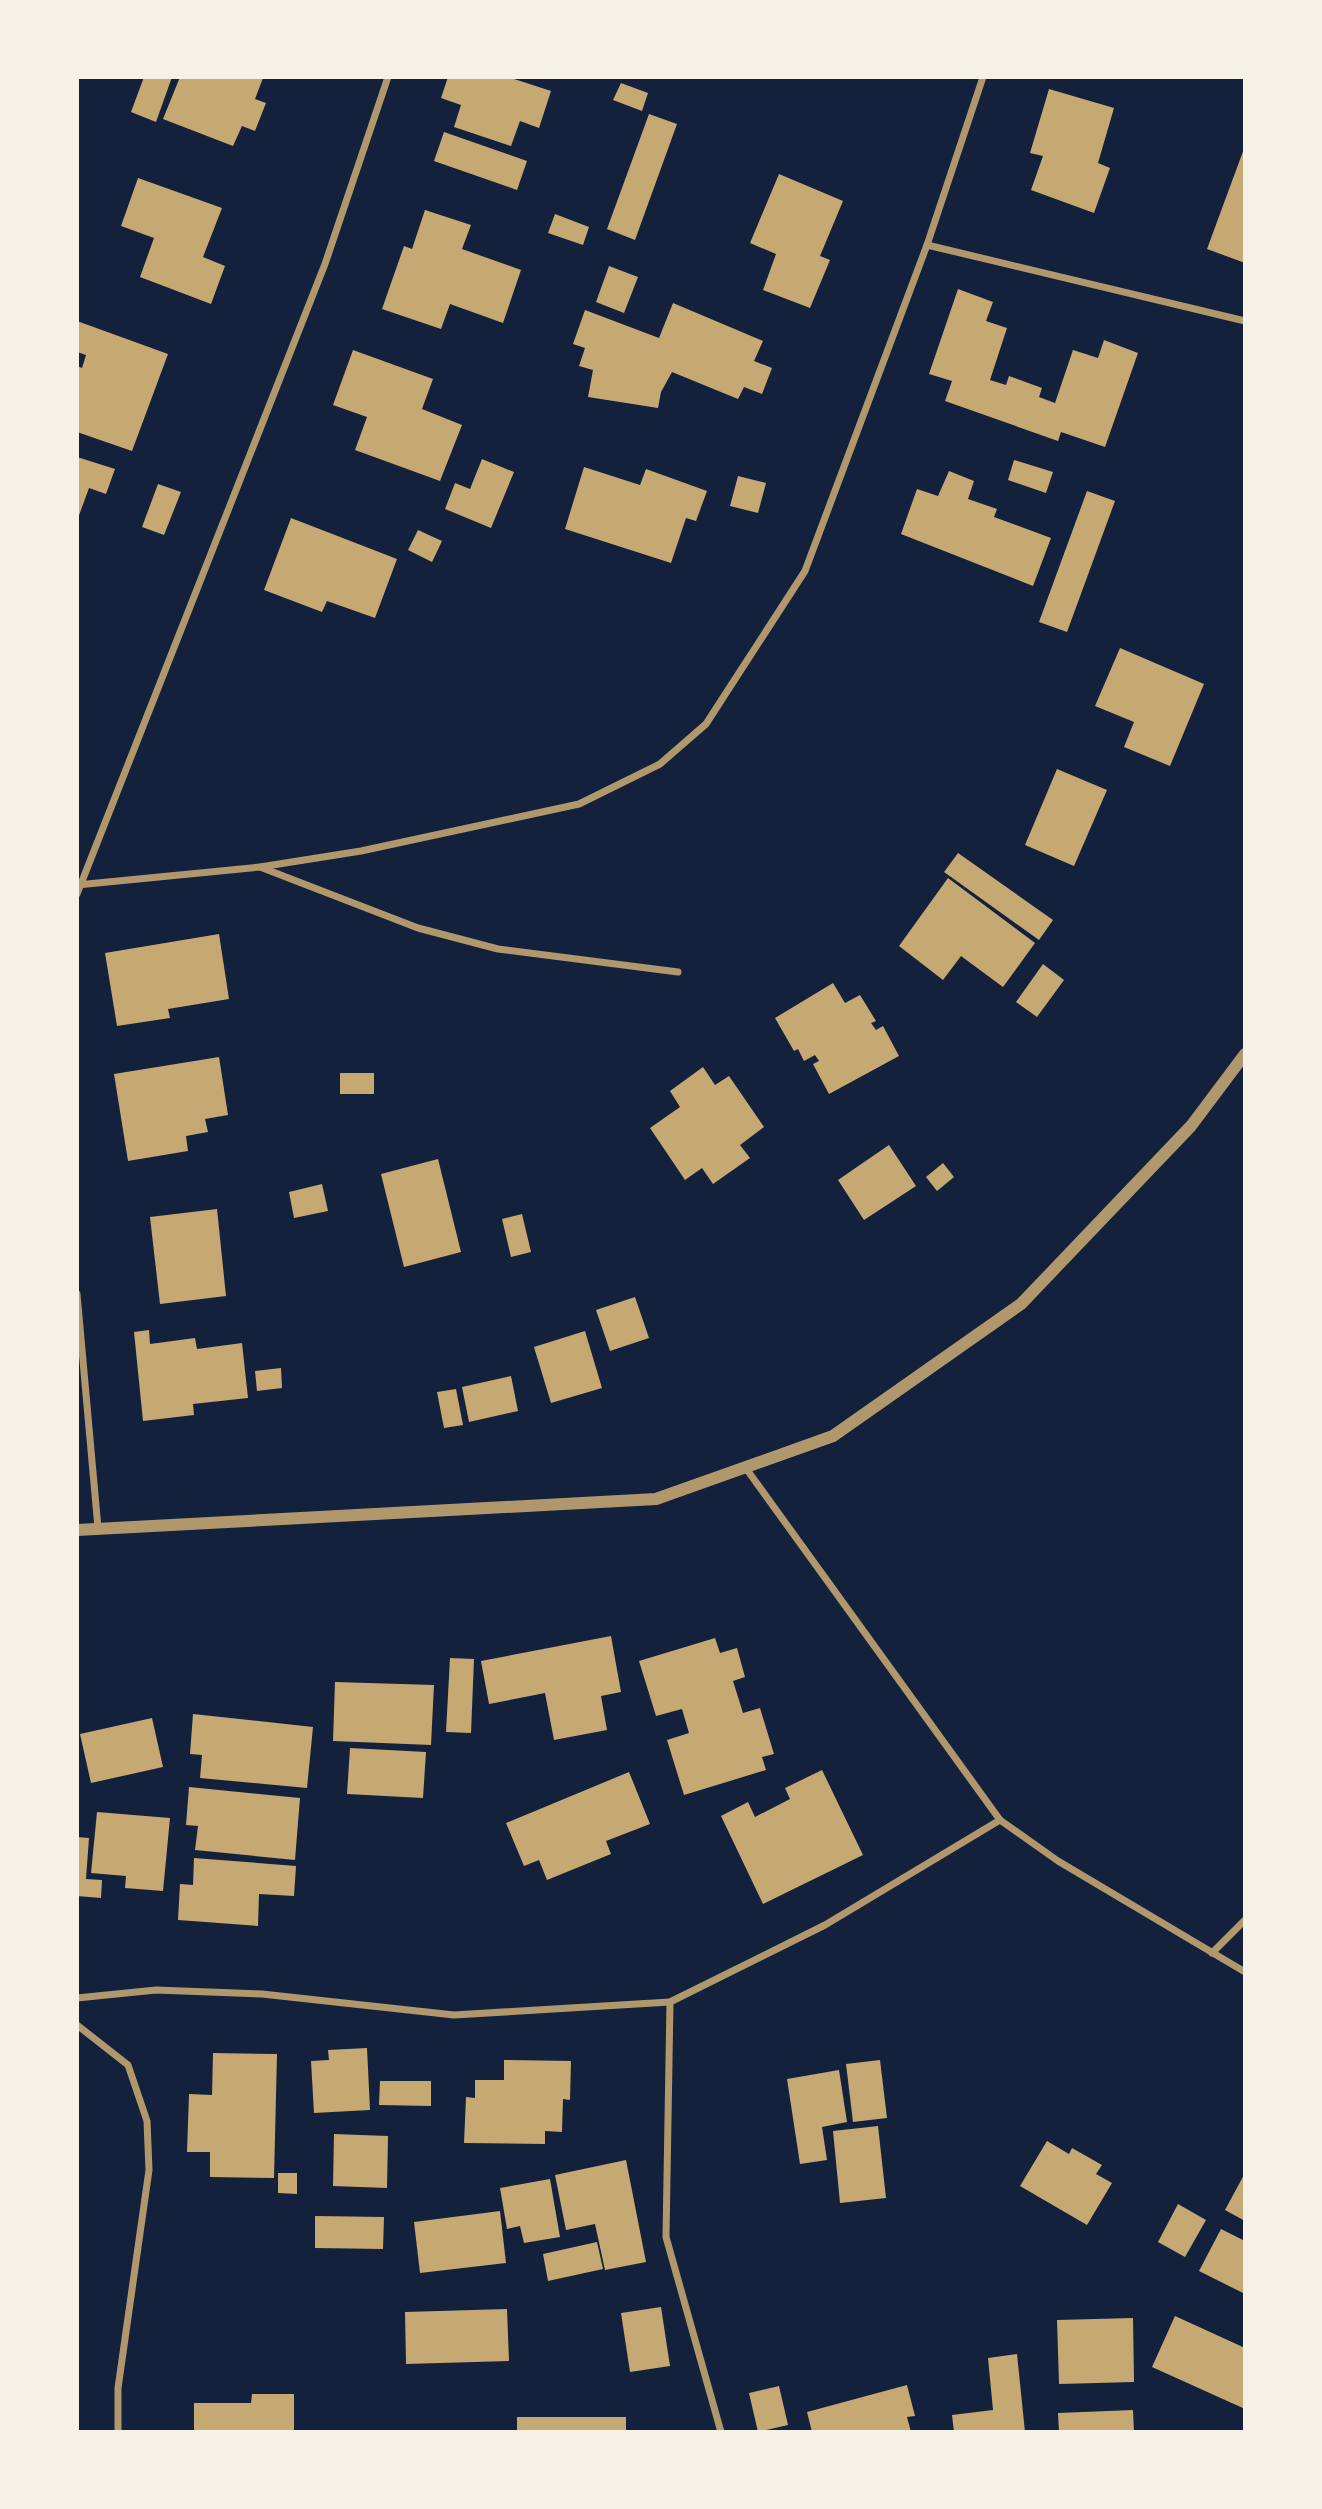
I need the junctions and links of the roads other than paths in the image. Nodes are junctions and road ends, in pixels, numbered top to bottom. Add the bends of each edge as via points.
1 (388, 77) edge
2 (983, 77) edge
3 (927, 246) junction
4 (1245, 321) edge
5 (260, 867) junction
6 (78, 885) edge
7 (77, 894) edge
8 (678, 972) dead end
9 (1245, 1054) edge
10 (77, 1294) edge
11 (745, 1467) junction
12 (98, 1528) junction
13 (77, 1530) edge
14 (1000, 1820) junction
15 (1245, 1920) edge
16 (1212, 1953) junction
17 (1245, 1972) edge
18 (77, 1998) edge
19 (670, 2002) junction
20 (77, 2025) edge
21 (118, 2432) edge
22 (721, 2432) edge

1 - 6 street via 320,276
2 - 3 street
3 - 4 street
3 - 5 street via 805,571 706,724 660,764 579,804
5 - 6 street
5 - 8 street via 418,928 498,949
6 - 7 street
9 - 11 street via 1191,1126 1021,1304 833,1436
10 - 12 street
11 - 12 street via 656,1499
11 - 14 street
12 - 13 street
14 - 16 street via 1058,1861
14 - 19 street via 825,1925
15 - 16 street
16 - 17 street
18 - 19 street via 156,1990 262,1994 454,2015
19 - 22 street via 666,2237
20 - 21 street via 128,2065 147,2121 149,2170 118,2388

